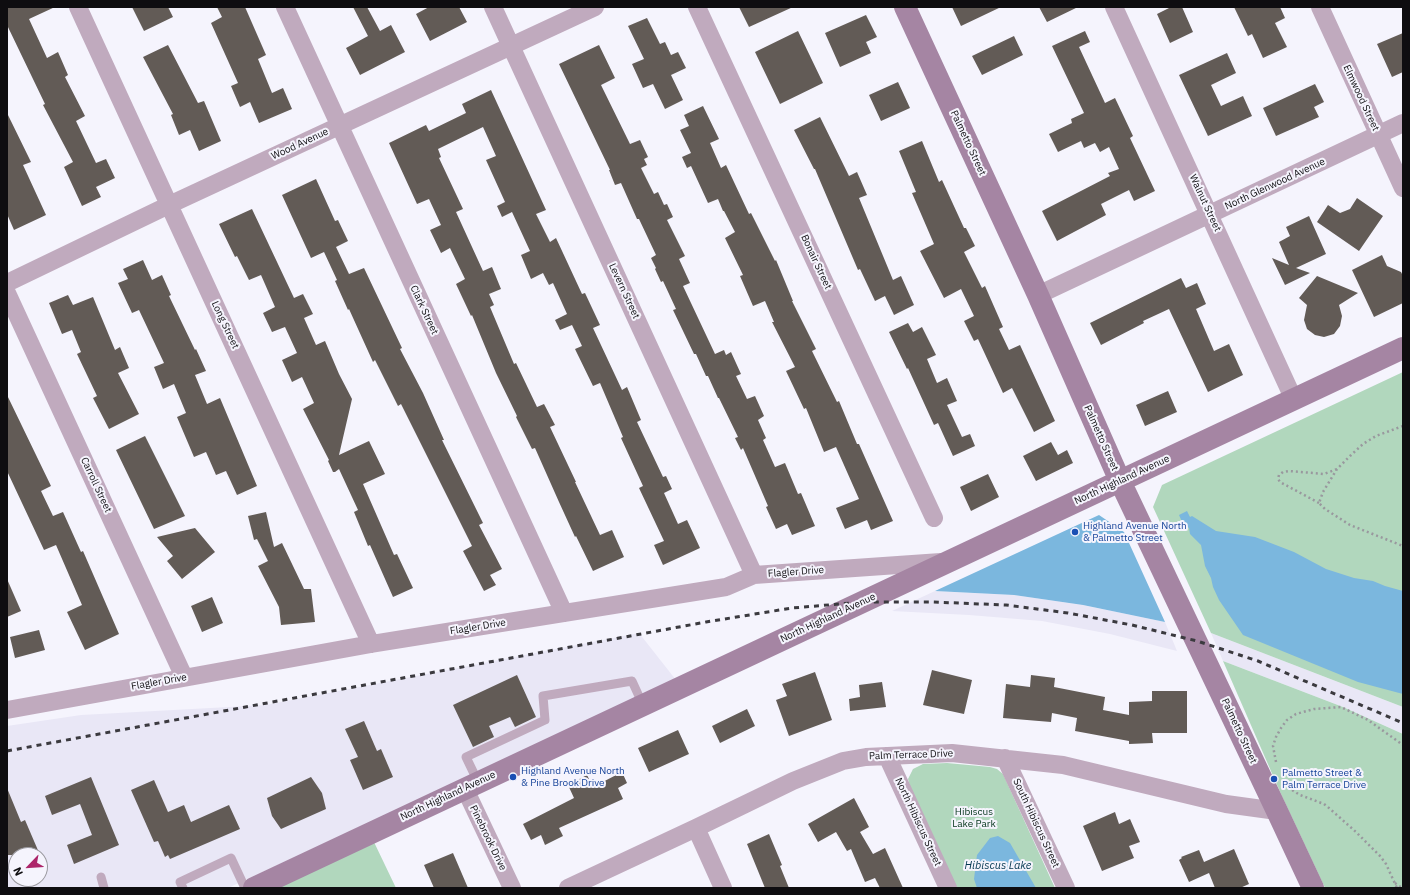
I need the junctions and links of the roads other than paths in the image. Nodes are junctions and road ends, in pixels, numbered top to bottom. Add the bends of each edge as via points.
1 (78, 7) edge
2 (285, 7) edge
3 (493, 7) edge
4 (595, 7) edge
5 (697, 7) edge
6 (905, 7) edge
7 (1114, 7) edge
8 (1320, 7) edge
9 (511, 46) junction
10 (1403, 123) edge
11 (339, 126) junction
12 (1378, 134) junction
13 (1403, 188) edge
14 (169, 205) junction
15 (1210, 215) junction
16 (7, 283) edge
17 (7, 292) edge
18 (1038, 295) junction
19 (1403, 348) edge
20 (1294, 400) junction
21 (1120, 481) junction
22 (934, 518) dead end
23 (950, 562) junction
24 (754, 575) junction
25 (564, 613) junction
26 (371, 644) junction
27 (184, 677) junction
28 (643, 705) junction
29 (7, 710) edge
30 (887, 756) junction
31 (1005, 758) junction
32 (471, 785) junction
33 (1277, 811) junction
34 (696, 828) junction
35 (101, 877) dead end
36 (104, 888) edge
37 (183, 888) edge
38 (245, 888) edge
39 (254, 888) edge
40 (512, 888) edge
41 (568, 888) edge
42 (723, 888) edge
43 (948, 888) edge
44 (1066, 888) edge
45 (1312, 888) edge

1 - 14 street, Long Street
2 - 11 street, Clark Street
3 - 9 street, Levern Street
4 - 9 street, Wood Avenue
5 - 22 street, Bonair Street
6 - 18 street, Palmetto Street
7 - 15 street, Walnut Street
8 - 12 street, Elmwood Street
9 - 11 street, Wood Avenue
9 - 24 street, Levern Street
10 - 12 street, North Glenwood Avenue
11 - 14 street, Wood Avenue
11 - 25 street, Clark Street
12 - 13 street, Elmwood Street
12 - 15 street, North Glenwood Avenue
14 - 16 street, Wood Avenue
14 - 26 street, Long Street
15 - 18 street, North Glenwood Avenue
15 - 20 street, Walnut Street
17 - 27 street, Carroll Street
18 - 21 street, Palmetto Street
19 - 20 street, North Highland Avenue
20 - 21 street, North Highland Avenue
21 - 23 street, North Highland Avenue
21 - 33 street, Palmetto Street
23 - 24 street, Flagler Drive
23 - 28 street, North Highland Avenue
24 - 25 street, Flagler Drive via 726,587
25 - 26 street, Flagler Drive
26 - 27 street, Flagler Drive
27 - 29 street, Flagler Drive
28 - 32 street, North Highland Avenue
28 - 32 lane via 632,681 543,696 545,720 466,757
30 - 31 street, Palm Terrace Drive via 952,753
30 - 34 street, Palm Terrace Drive via 843,761 816,771
30 - 43 street, North Hibiscus Street
31 - 33 street, Palm Terrace Drive via 1063,765 1226,804
31 - 44 street, South Hibiscus Street
32 - 39 street, North Highland Avenue
32 - 40 street, Pinebrook Drive
33 - 45 street, Palmetto Street
34 - 41 street, Palm Terrace Drive
34 - 42 street
35 - 36 lane
37 - 38 lane via 180,882 231,858

